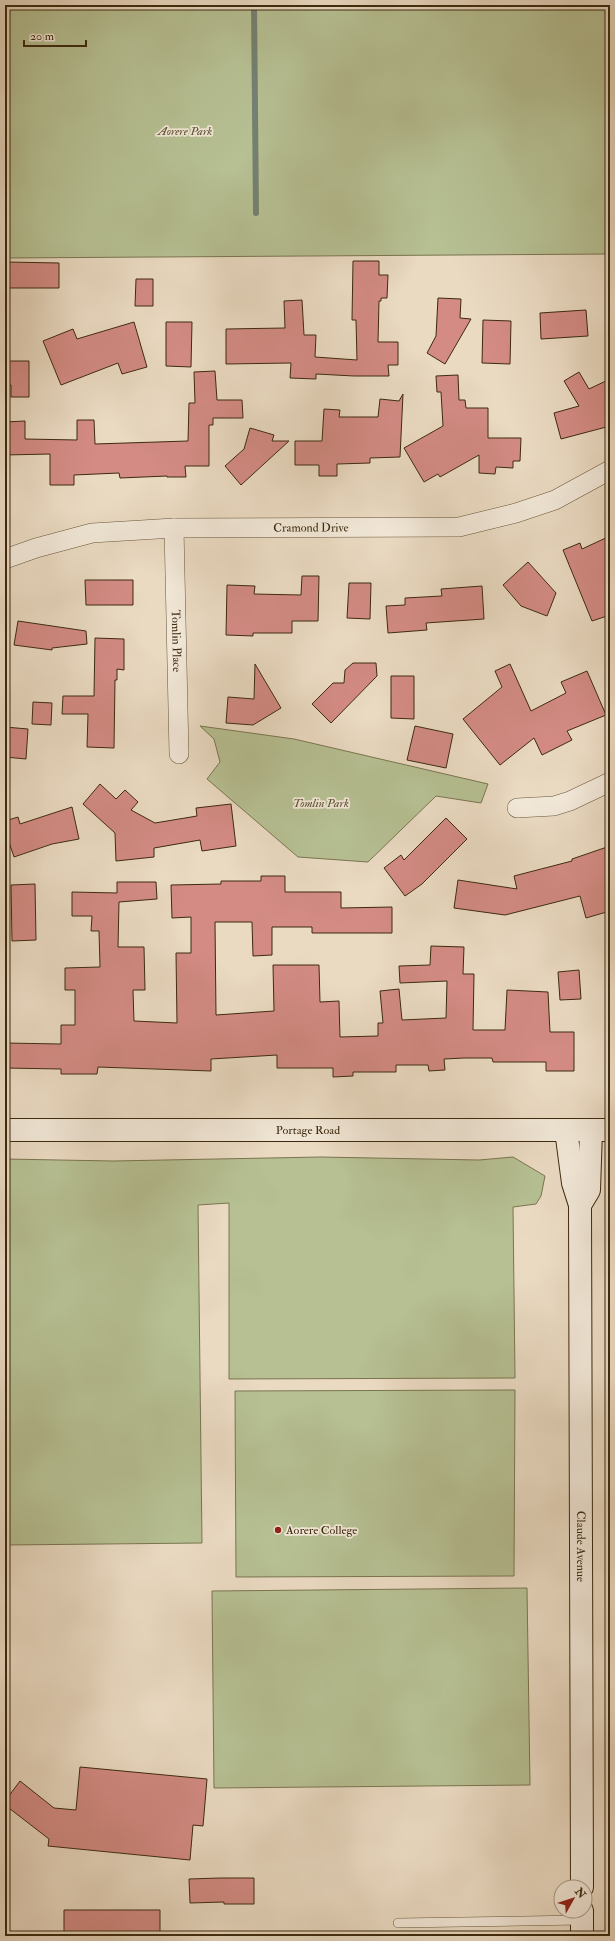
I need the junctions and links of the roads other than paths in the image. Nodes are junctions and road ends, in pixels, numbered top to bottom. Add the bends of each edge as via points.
1 (610, 470) edge
2 (174, 528) junction
3 (5, 559) edge
4 (179, 754) dead end
5 (610, 782) edge
6 (517, 808) dead end
7 (5, 1130) edge
8 (566, 1130) junction
9 (600, 1130) edge
10 (580, 1205) junction
11 (582, 1879) edge
12 (582, 1922) edge
13 (398, 1923) dead end

1 - 2 street, Cramond Drive via 555,500 459,527
2 - 3 street, Cramond Drive via 92,533
2 - 4 street, Tomlin Place
5 - 6 street via 554,806
7 - 8 main road, Portage Road
8 - 9 main road, Portage Road
8 - 10 main road, Claude Avenue via 573,1183
9 - 10 main road, Claude Avenue via 589,1190
10 - 11 main road, Claude Avenue
12 - 13 lane

